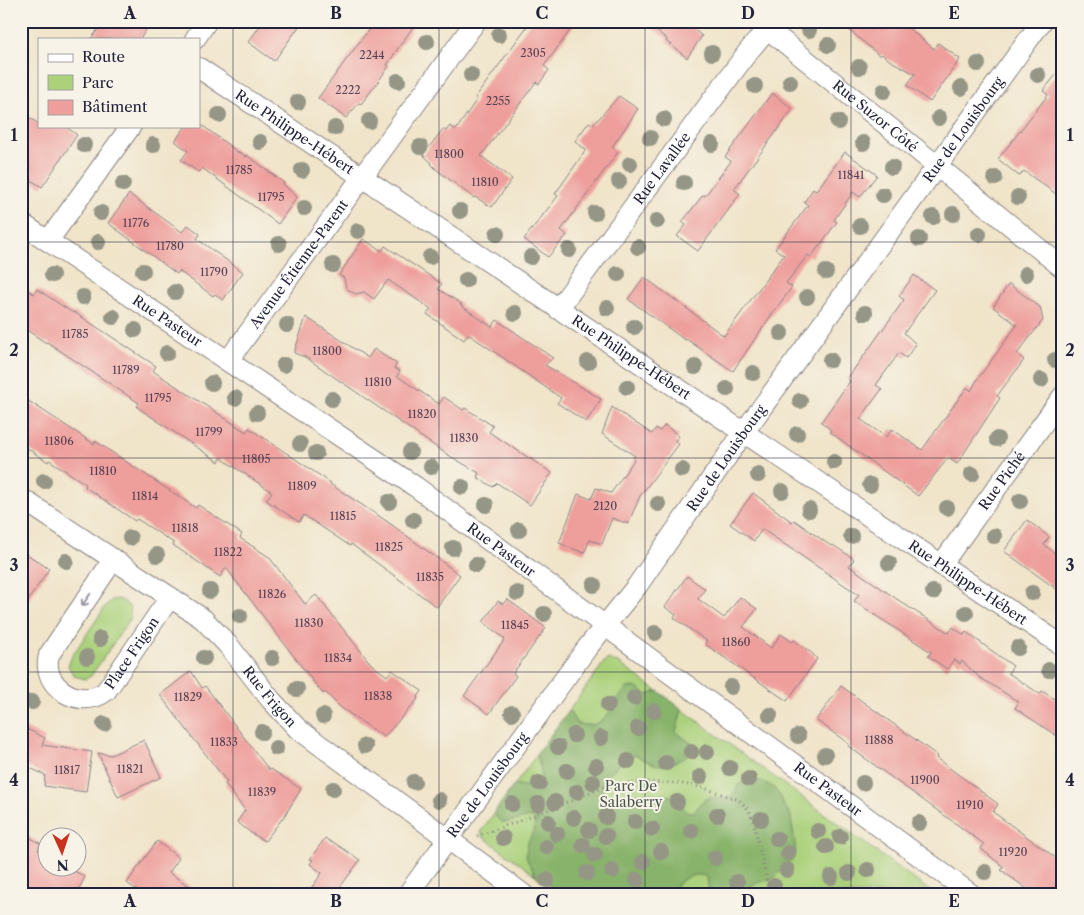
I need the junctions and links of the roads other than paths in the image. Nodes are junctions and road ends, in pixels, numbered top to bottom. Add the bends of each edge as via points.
1 (207, 21) edge
2 (476, 21) edge
3 (1042, 21) edge
4 (762, 25) edge
5 (195, 38) edge
6 (200, 69) edge
7 (130, 128) edge
8 (937, 167) junction
9 (362, 178) junction
10 (21, 223) edge
11 (48, 240) junction
12 (1063, 268) edge
13 (558, 309) junction
14 (228, 361) junction
15 (1063, 396) edge
16 (744, 432) junction
17 (21, 498) edge
18 (113, 560) junction
19 (941, 566) junction
20 (170, 597) junction
21 (605, 626) junction
22 (1063, 646) edge
23 (448, 839) junction
24 (408, 894) edge
25 (523, 894) edge
26 (972, 894) edge

1 - 5 street
2 - 9 street, Avenue Étienne-Parent
3 - 8 street, Rue de Louisbourg
4 - 8 street, Rue Suzor Côté
4 - 13 street, Rue Lavallée via 747,53
6 - 9 street, Rue Philippe-Hébert
7 - 11 street
8 - 12 street, Rue Suzor Côté
8 - 16 street, Rue de Louisbourg
9 - 13 street, Rue Philippe-Hébert
9 - 14 street, Avenue Étienne-Parent
10 - 11 street, Rue Pasteur
11 - 14 street, Rue Pasteur
13 - 16 street, Rue Philippe-Hébert
14 - 21 street, Rue Pasteur via 416,487
15 - 19 street, Rue Piché
16 - 19 street, Rue Philippe-Hébert
16 - 21 street, Rue de Louisbourg via 637,586
17 - 18 street, Rue Frigon
18 - 20 street, Rue Frigon
18 -> 20 street, Place Frigon via 49,655 49,676 60,688 87,699 106,691
19 - 22 street, Rue Philippe-Hébert
20 - 23 street, Rue Frigon via 211,626 298,729
21 - 23 street, Rue de Louisbourg
21 - 26 street, Rue Pasteur
23 - 24 street, Rue de Louisbourg
23 - 25 street, Rue Frigon

